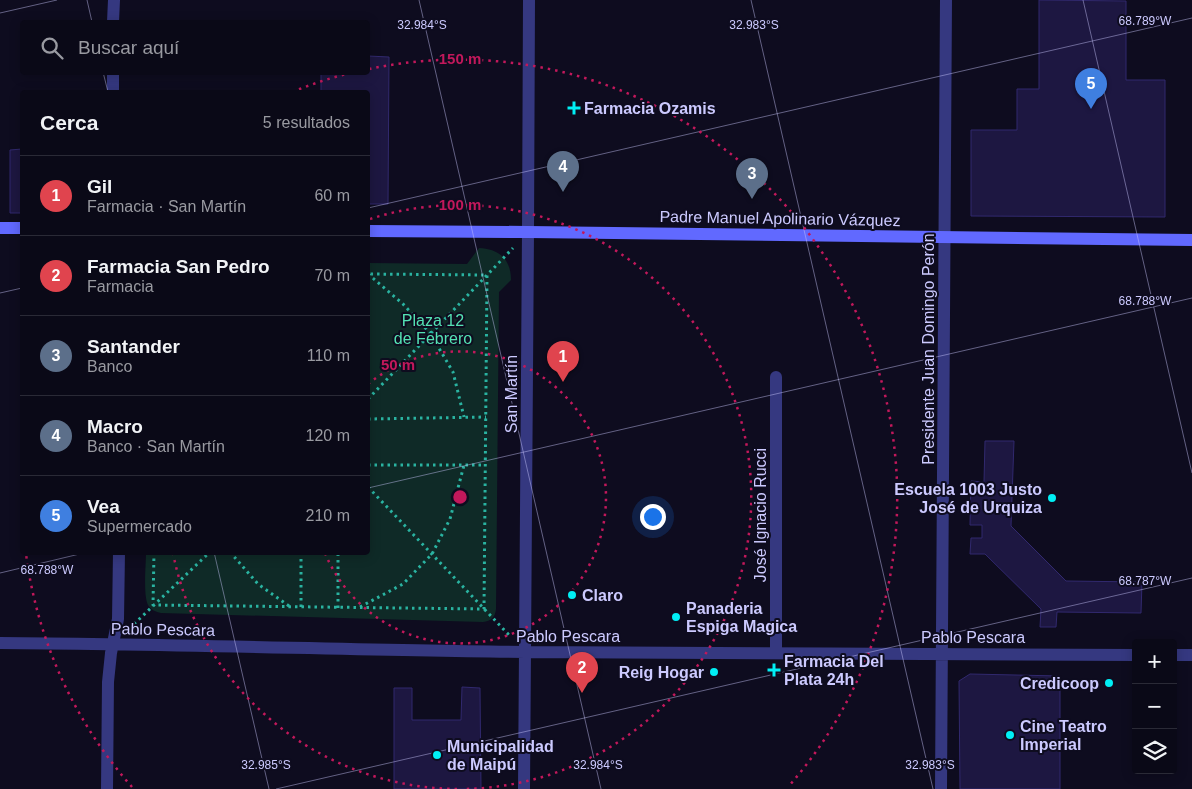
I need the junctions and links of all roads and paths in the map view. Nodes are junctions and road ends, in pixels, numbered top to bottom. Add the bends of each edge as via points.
1 (114, 0) edge
2 (529, 0) edge
3 (946, 0) edge
4 (114, 20) edge
5 (113, 75) edge
6 (113, 90) edge
7 (0, 228) edge
8 (20, 228) edge
9 (370, 231) edge
10 (528, 232) junction
11 (944, 236) junction
12 (1192, 240) edge
13 (370, 274) edge
14 (487, 275) junction
15 (370, 276) edge
16 (430, 333) junction
17 (776, 377) dead end
18 (370, 397) edge
19 (464, 417) junction
20 (486, 417) junction
21 (370, 419) edge
22 (370, 465) edge
23 (464, 465) junction
24 (485, 465) junction
25 (370, 489) edge
26 (432, 554) junction
27 (119, 555) edge
28 (154, 555) edge
29 (207, 555) edge
30 (233, 555) edge
31 (301, 555) edge
32 (338, 555) edge
33 (153, 605) junction
34 (290, 607) junction
35 (301, 607) junction
36 (360, 607) junction
37 (338, 608) junction
38 (484, 609) junction
39 (0, 643) edge
40 (112, 644) junction
41 (525, 652) junction
42 (776, 653) junction
43 (942, 653) junction
44 (1132, 655) edge
45 (1177, 655) edge
46 (1192, 656) edge
47 (107, 789) edge
48 (524, 789) edge
49 (941, 789) edge

1 - 4 street
2 - 10 street, San Martín
3 - 11 street, Presidente Juan Domingo Perón
5 - 6 street
7 - 8 main road
9 - 10 main road, Padre Manuel Apolinario Vázquez
10 - 11 main road, Padre Manuel Apolinario Vázquez
10 - 14 path
10 - 41 street, San Martín
11 - 12 main road, Padre Manuel Apolinario Vázquez
11 - 43 street, Presidente Juan Domingo Perón
13 - 14 path
14 - 16 path
14 - 20 path
15 - 16 path
16 - 18 path
16 - 19 path via 454,372
17 - 42 street, José Ignacio Rucci
19 - 20 path
19 - 21 path
20 - 24 path
22 - 23 path
23 - 24 path
23 - 26 path via 450,519
24 - 38 path
25 - 26 path
26 - 36 path via 403,584
26 - 38 path
27 - 40 street via 118,619
28 - 33 path
29 - 33 path
30 - 34 path via 258,584
31 - 35 path
32 - 37 path
33 - 34 path
33 - 40 path
34 - 35 path
35 - 37 path
36 - 37 path
36 - 38 path
38 - 41 path
39 - 40 street, Pablo Pescara
40 - 41 street, Pablo Pescara
40 - 47 street via 108,682
41 - 42 street, Pablo Pescara
41 - 48 street, San Martín
42 - 43 street, Pablo Pescara
43 - 44 street, Pablo Pescara
43 - 49 street, Presidente Juan Domingo Perón
45 - 46 street

